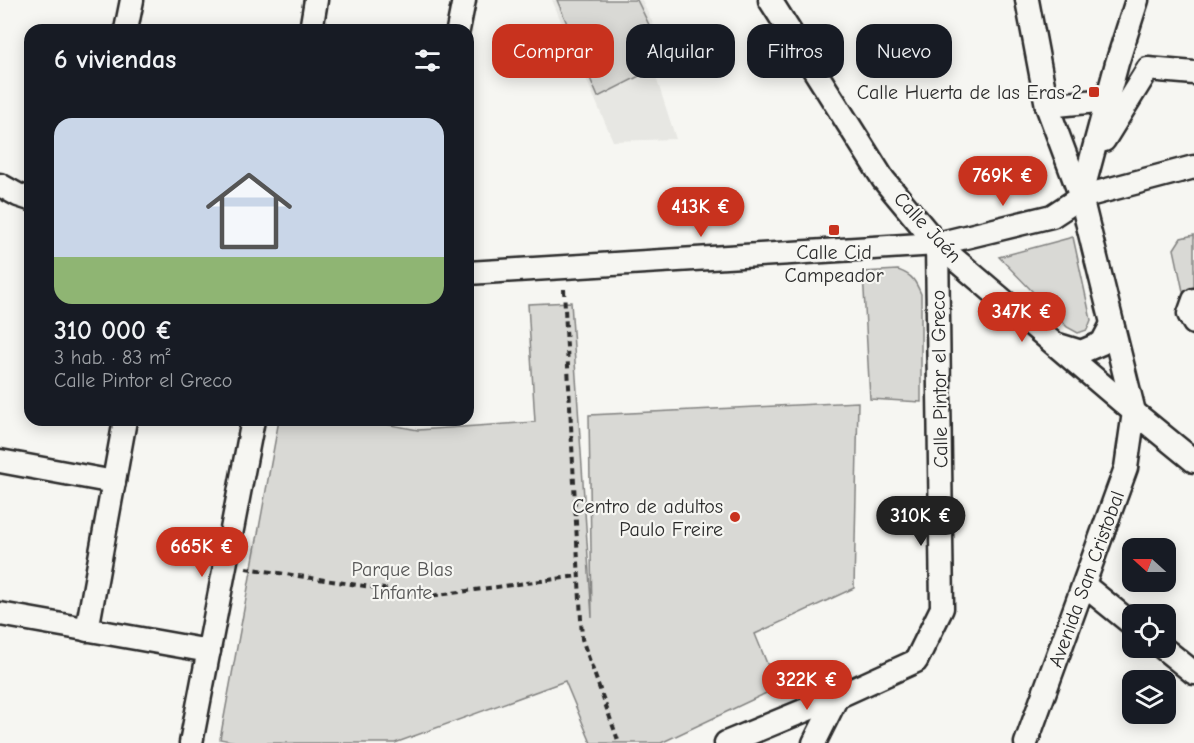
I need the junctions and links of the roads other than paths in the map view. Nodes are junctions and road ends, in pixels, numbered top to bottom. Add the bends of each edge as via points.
1 (132, 0) edge
2 (316, 0) edge
3 (464, 0) edge
4 (770, 0) edge
5 (1027, 0) edge
6 (1137, 0) edge
7 (127, 24) edge
8 (312, 24) edge
9 (459, 24) edge
10 (1194, 74) edge
11 (1107, 100) junction
12 (1047, 106) junction
13 (1092, 160) junction
14 (1194, 167) edge
15 (0, 185) edge
16 (24, 196) edge
17 (1081, 197) junction
18 (24, 199) edge
19 (0, 201) edge
20 (937, 243) junction
21 (474, 273) edge
22 (1194, 300) edge
23 (1194, 323) edge
24 (1112, 324) junction
25 (1054, 344) junction
26 (1134, 412) junction
27 (124, 426) edge
28 (252, 426) edge
29 (0, 460) edge
30 (1194, 460) edge
31 (114, 482) junction
32 (1084, 585) junction
33 (0, 614) edge
34 (1122, 616) edge
35 (87, 630) junction
36 (209, 651) junction
37 (1175, 658) edge
38 (1194, 673) edge
39 (837, 697) junction
40 (191, 743) edge
41 (726, 743) edge
42 (814, 743) edge
43 (1026, 743) edge

1 - 7 street
2 - 8 street
3 - 9 street
4 - 20 street, Calle Jaén via 883,179
5 - 12 street
6 - 11 street
10 - 13 street via 1148,69
11 - 12 street
11 - 13 street
12 - 17 street
13 - 17 street
14 - 17 street
15 - 16 street
17 - 20 street via 1052,216
17 - 24 street
18 - 19 street
20 - 21 street
20 - 25 street, Calle Jaén
20 - 39 street, Calle Pintor el Greco via 942,608 916,662
22 - 23 street via 1189,314
24 - 25 street via 1102,343 1081,352
24 - 26 street
25 - 26 street, Calle Jaén
26 - 30 street, Calle Jaén
26 - 32 street, Avenida San Cristobal via 1126,468
27 - 31 street
28 - 36 street
29 - 31 street
31 - 35 street
32 - 34 street
32 - 43 street, Avenida San Cristobal
33 - 35 street
35 - 36 street
36 - 40 street
37 - 38 street
39 - 41 street, Calle Pintor el Greco
39 - 42 street

